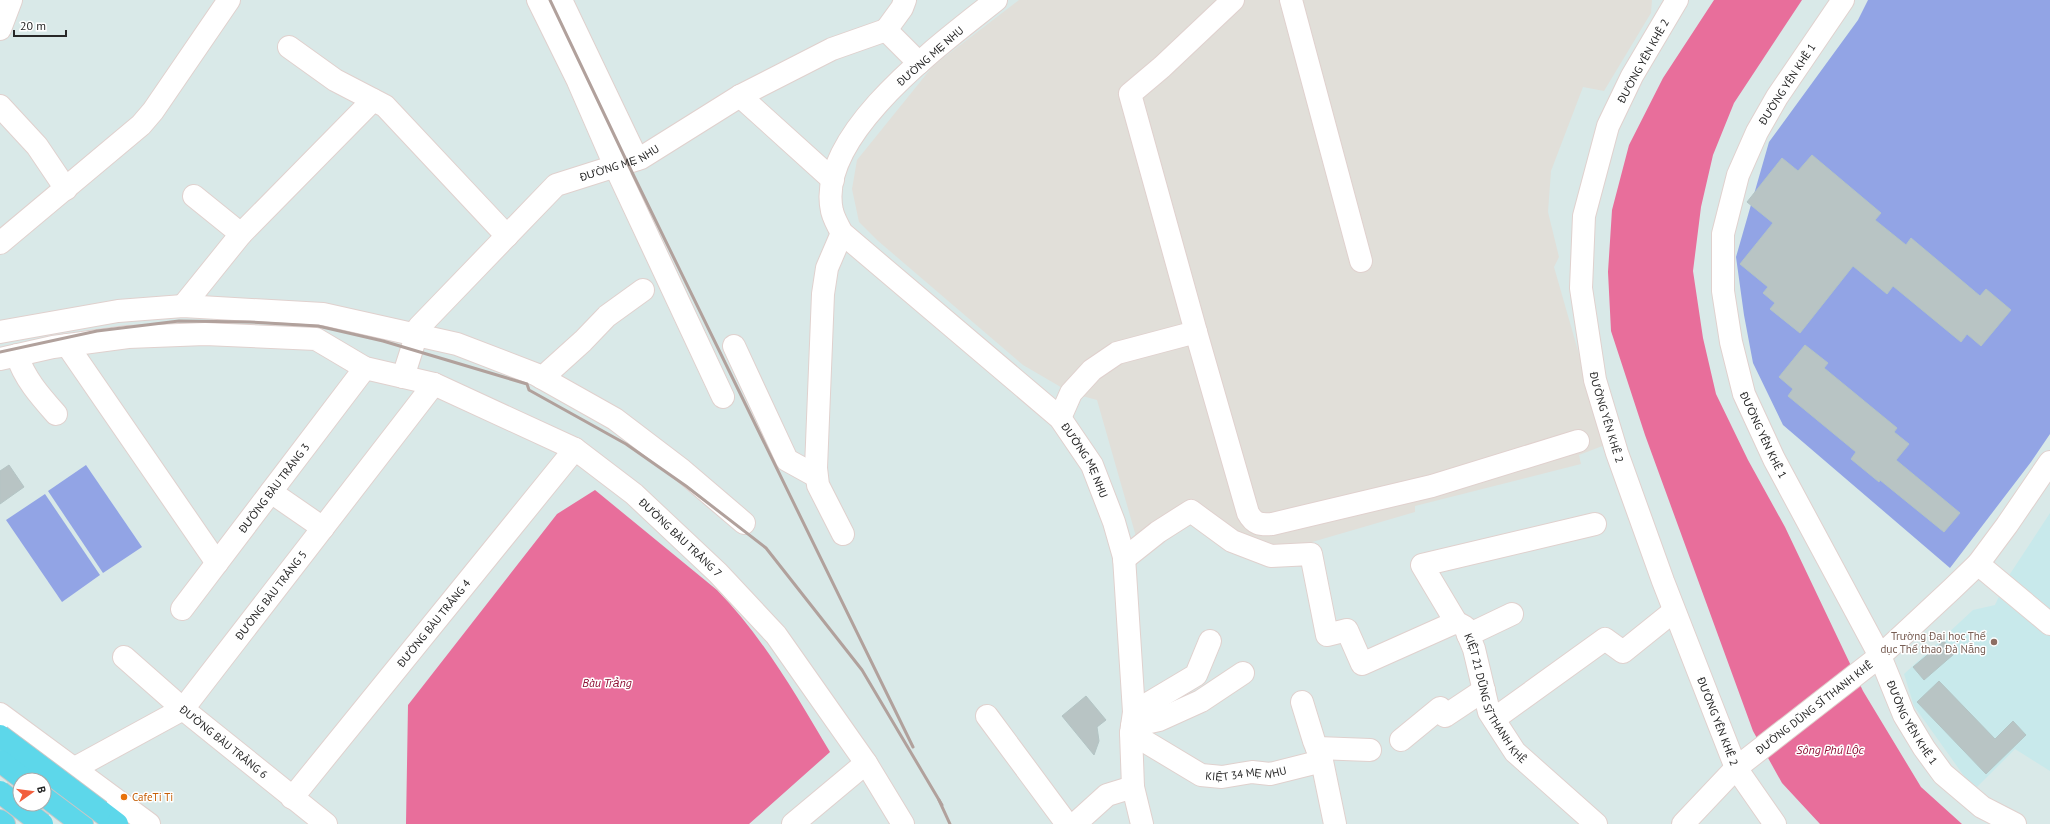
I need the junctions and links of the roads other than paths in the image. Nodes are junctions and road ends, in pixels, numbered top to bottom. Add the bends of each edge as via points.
1 (12, 0) edge
2 (229, 0) edge
3 (538, 0) edge
4 (561, 0) edge
5 (905, 0) edge
6 (996, 0) edge
7 (1232, 0) edge
8 (1291, 0) edge
9 (1678, 0) edge
10 (1843, 0) edge
11 (0, 29) edge
12 (886, 30) junction
13 (289, 47) dead end
14 (919, 62) junction
15 (740, 96) junction
16 (379, 103) junction
17 (0, 106) edge
18 (637, 159) junction
19 (614, 166) junction
20 (834, 180) junction
21 (66, 189) junction
22 (194, 196) dead end
23 (842, 233) junction
24 (241, 234) junction
25 (507, 236) junction
26 (0, 243) edge
27 (1361, 262) dead end
28 (643, 290) dead end
29 (183, 306) junction
30 (0, 332) edge
31 (418, 332) junction
32 (1196, 332) junction
33 (67, 345) junction
34 (734, 346) dead end
35 (9, 357) edge
36 (365, 368) junction
37 (403, 377) junction
38 (542, 378) junction
39 (434, 384) junction
40 (723, 397) dead end
41 (56, 414) dead end
42 (1060, 418) junction
43 (1578, 441) dead end
44 (575, 449) junction
45 (2050, 462) edge
46 (816, 476) junction
47 (271, 492) junction
48 (744, 523) dead end
49 (1595, 524) dead end
50 (323, 528) junction
51 (843, 534) dead end
52 (1124, 559) junction
53 (218, 563) junction
54 (1978, 564) junction
55 (182, 609) dead end
56 (1674, 611) junction
57 (1512, 614) dead end
58 (2050, 624) edge
59 (1462, 628) junction
60 (1210, 641) dead end
61 (1880, 656) junction
62 (124, 657) dead end
63 (1243, 673) dead end
64 (1484, 690) junction
65 (1302, 702) dead end
66 (183, 709) junction
67 (0, 714) edge
68 (987, 716) dead end
69 (1494, 720) junction
70 (1132, 724) junction
71 (24, 730) junction
72 (0, 736) edge
73 (1401, 740) dead end
74 (1370, 750) dead end
75 (1319, 755) junction
76 (0, 761) edge
77 (866, 763) junction
78 (75, 768) junction
79 (1736, 768) junction
80 (14, 772) edge
81 (1133, 787) junction
82 (0, 792) edge
83 (292, 798) junction
84 (0, 800) edge
85 (52, 801) edge
86 (0, 821) edge
87 (4, 824) edge
88 (42, 824) edge
89 (82, 824) edge
90 (117, 824) edge
91 (149, 824) edge
92 (326, 824) edge
93 (793, 824) edge
94 (903, 824) edge
95 (1067, 824) edge
96 (1076, 824) edge
97 (1142, 824) edge
98 (1335, 824) edge
99 (1596, 824) edge
100 (1683, 824) edge
101 (1775, 824) edge
102 (2015, 824) edge

1 - 11 street
2 - 21 street via 141,125
3 - 19 street via 578,81
4 - 18 street
5 - 12 street
6 - 14 street, ĐƯỜNG MẸ NHU
7 - 32 street via 1130,94
8 - 27 street
9 - 56 street, ĐƯỜNG YÊN KHÊ 2 via 1632,76 1608,126 1584,216 1581,288 1596,387
10 - 61 street, ĐƯỜNG YÊN KHÊ 1 via 1777,97 1757,132 1738,175 1723,234 1723,291 1730,342 1744,394 1774,459
12 - 14 street
12 - 15 street, ĐƯỜNG MẸ NHU via 832,49
13 - 16 street via 335,80
14 - 20 street, ĐƯỜNG MẸ NHU via 861,124 844,152
15 - 18 street, ĐƯỜNG MẸ NHU
15 - 20 street
16 - 24 street
16 - 25 street
17 - 21 street via 37,146
18 - 19 street, ĐƯỜNG MẸ NHU
19 - 25 street, ĐƯỜNG MẸ NHU via 556,185
19 - 40 street
20 - 23 street, ĐƯỜNG MẸ NHU via 831,194 832,211
21 - 26 street
22 - 24 street
23 - 42 street, ĐƯỜNG MẸ NHU
23 - 46 street via 827,268 823,294
24 - 29 street
25 - 31 street, ĐƯỜNG MẸ NHU
28 - 38 street via 607,316 584,341
29 - 30 street via 118,311
29 - 31 street via 323,314
31 - 37 street
31 - 38 street via 457,344
32 - 42 street via 1117,352 1092,370 1071,393
32 - 43 street via 1248,513 1252,521 1260,525 1432,486
33 - 35 street, ĐƯỜNG BÀU TRẢNG 7
33 - 36 street, ĐƯỜNG BÀU TRẢNG 7 via 128,337 205,334 316,339
33 - 53 street
34 - 46 street via 787,460
35 - 41 street via 20,365 40,396
36 - 37 street, ĐƯỜNG BÀU TRẢNG 7
36 - 47 street, ĐƯỜNG BÀU TRẢNG 3
37 - 39 street, ĐƯỜNG BÀU TRẢNG 7
38 - 48 street via 615,420 682,470
39 - 44 street, ĐƯỜNG BÀU TRẢNG 7
39 - 50 street, ĐƯỜNG BÀU TRẢNG 5
42 - 52 street, ĐƯỜNG MẸ NHU via 1092,465 1114,522
44 - 77 street, ĐƯỜNG BÀU TRẢNG 7 via 634,494 718,573 776,635
44 - 83 street, ĐƯỜNG BÀU TRẢNG 4
45 - 54 street, ĐƯỜNG DŨNG SĨ THANH KHÊ
46 - 51 street
47 - 50 street
47 - 53 street, ĐƯỜNG BÀU TRẢNG 3
49 - 59 street, KIỆT 21 DŨNG SĨ THANH KHÊ via 1422,564
50 - 66 street, ĐƯỜNG BÀU TRẢNG 5
52 - 59 street via 1158,532 1191,511 1232,541 1271,556 1311,554 1327,635 1347,630 1362,664
52 - 70 street, ĐƯỜNG MẸ NHU
53 - 55 street, ĐƯỜNG BÀU TRẢNG 3
54 - 58 street
54 - 61 street, ĐƯỜNG DŨNG SĨ THANH KHÊ
56 - 69 street via 1623,652 1605,639
56 - 79 street, ĐƯỜNG YÊN KHÊ 2
57 - 59 street
59 - 64 street, KIỆT 21 DŨNG SĨ THANH KHÊ via 1474,649
60 - 70 street via 1196,675
61 - 79 street, ĐƯỜNG DŨNG SĨ THANH KHÊ
61 - 102 street, ĐƯỜNG YÊN KHÊ 1 via 1904,715 1943,774 1982,807
62 - 66 street, ĐƯỜNG BÀU TRẢNG 6
63 - 70 street via 1201,701 1160,720
64 - 69 street, KIỆT 21 DŨNG SĨ THANH KHÊ via 1488,712
64 - 73 street via 1445,716 1440,708
65 - 75 street
66 - 78 street, ĐƯỜNG BÀU TRẢNG 5
66 - 83 street, ĐƯỜNG BÀU TRẢNG 6
67 - 71 street
68 - 95 street
69 - 99 street, KIỆT 21 DŨNG SĨ THANH KHÊ via 1515,752
70 - 75 street, KIỆT 34 MẸ NHU via 1201,775 1222,777 1252,772 1270,774
70 - 81 street, ĐƯỜNG MẸ NHU
71 - 78 street
71 - 84 street via 30,744 27,765 12,791
72 - 90 main road, bridge
74 - 75 street, KIỆT 34 MẸ NHU
75 - 98 street
76 - 80 main road, bridge
77 - 93 street
77 - 94 street, ĐƯỜNG BÀU TRẢNG 7
78 - 91 street
79 - 100 street, ĐƯỜNG DŨNG SĨ THANH KHÊ
79 - 101 street, ĐƯỜNG YÊN KHÊ 2
81 - 96 street via 1107,795
81 - 97 street, ĐƯỜNG MẸ NHU
82 - 88 main road, bridge
83 - 92 street, ĐƯỜNG BÀU TRẢNG 6
85 - 89 main road
86 - 87 main road

